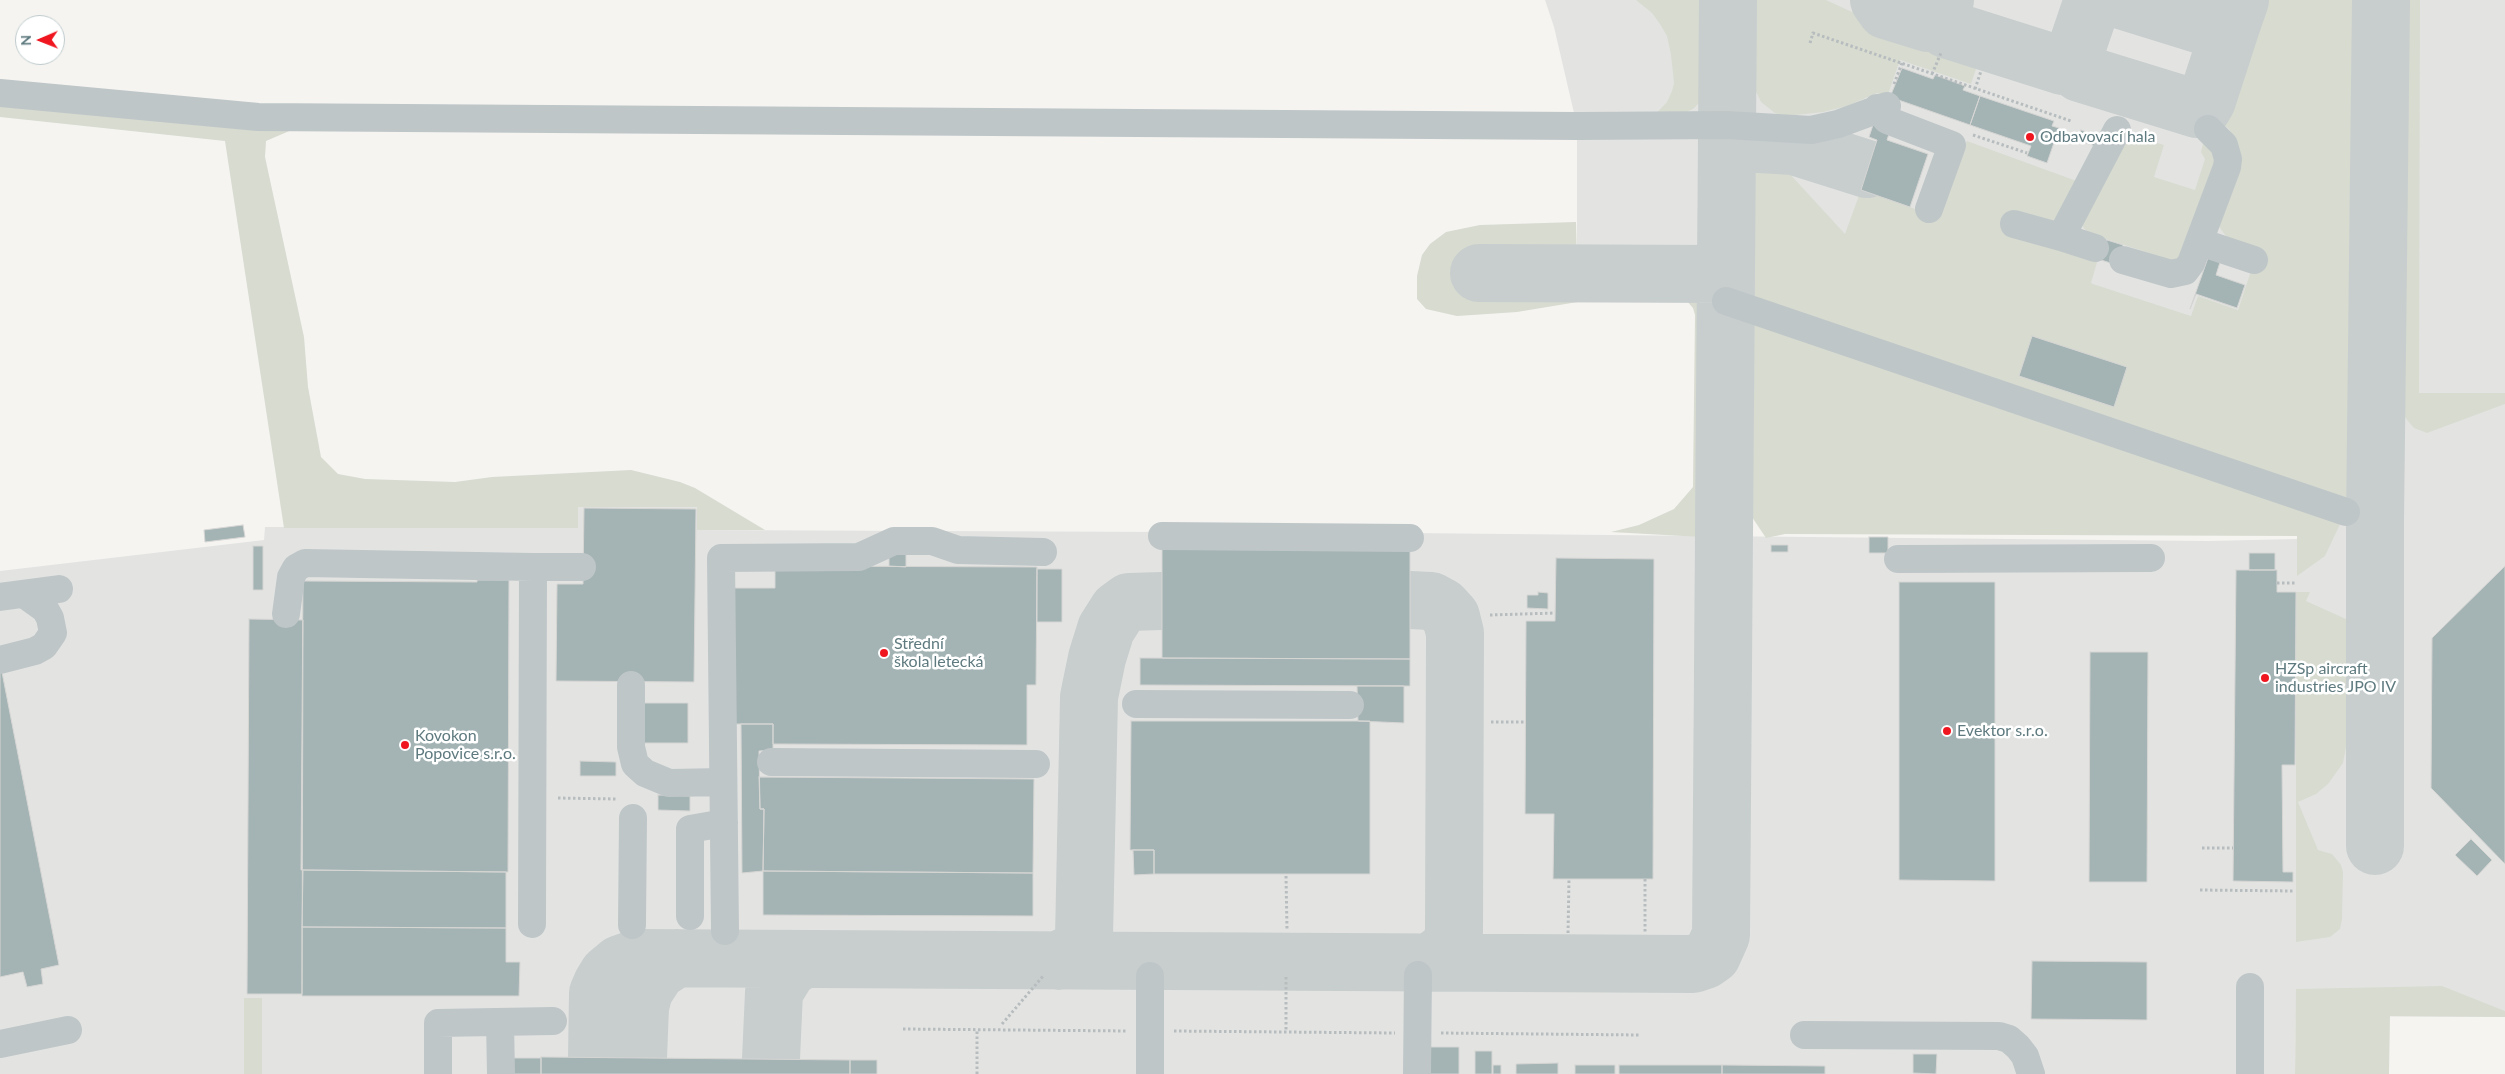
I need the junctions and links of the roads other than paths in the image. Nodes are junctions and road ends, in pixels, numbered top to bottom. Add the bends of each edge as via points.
1 (0, 93) edge
2 (2208, 129) dead end
3 (2117, 130) dead end
4 (1929, 209) dead end
5 (2014, 224) dead end
6 (2061, 237) junction
7 (2200, 242) junction
8 (2095, 248) dead end
9 (2122, 260) dead end
10 (2254, 260) dead end
11 (1726, 301) dead end
12 (2346, 512) dead end
13 (1162, 536) dead end
14 (1410, 538) dead end
15 (1042, 552) dead end
16 (1898, 558) dead end
17 (2151, 558) dead end
18 (533, 567) junction
19 (582, 567) dead end
20 (60, 589) dead end
21 (12, 595) edge
22 (286, 614) dead end
23 (0, 660) edge
24 (631, 685) dead end
25 (1136, 704) dead end
26 (1350, 705) dead end
27 (771, 762) dead end
28 (1036, 764) dead end
29 (723, 782) junction
30 (627, 809) road end
31 (724, 823) junction
32 (690, 916) dead end
33 (532, 924) dead end
34 (632, 926) dead end
35 (725, 932) dead end
36 (1418, 975) dead end
37 (1150, 976) dead end
38 (2250, 987) dead end
39 (553, 1021) dead end
40 (500, 1022) junction
41 (68, 1030) dead end
42 (1804, 1035) dead end
43 (0, 1044) edge
44 (438, 1074) edge
45 (501, 1074) edge
46 (1150, 1074) edge
47 (1417, 1074) edge
48 (2031, 1074) edge
49 (2250, 1074) edge

1 - 4 street via 258,117 1727,124 1811,130 1838,124 1882,107 1887,120 1952,145
2 - 7 street via 2221,140 2228,159
3 - 6 street
5 - 6 street
6 - 8 street
7 - 9 street via 2188,268 2175,274
7 - 10 street
11 - 12 street
13 - 14 street
15 - 29 street via 958,550 932,541 894,541 859,557 720,558
16 - 17 street
18 - 19 street
18 - 22 street via 305,563 296,568 291,577
18 - 33 street
20 - 21 street
21 - 23 street via 45,608 52,633 44,646 35,651
24 - 29 street via 631,747 635,764 645,773 669,783
25 - 26 street
27 - 28 street
29 - 31 street
30 - 34 street
31 - 32 street via 690,829
31 - 35 street
36 - 47 street
37 - 46 street
38 - 49 street
39 - 40 street
40 - 44 street via 438,1023
40 - 45 street
41 - 43 street
42 - 48 street via 1999,1036 2018,1047

